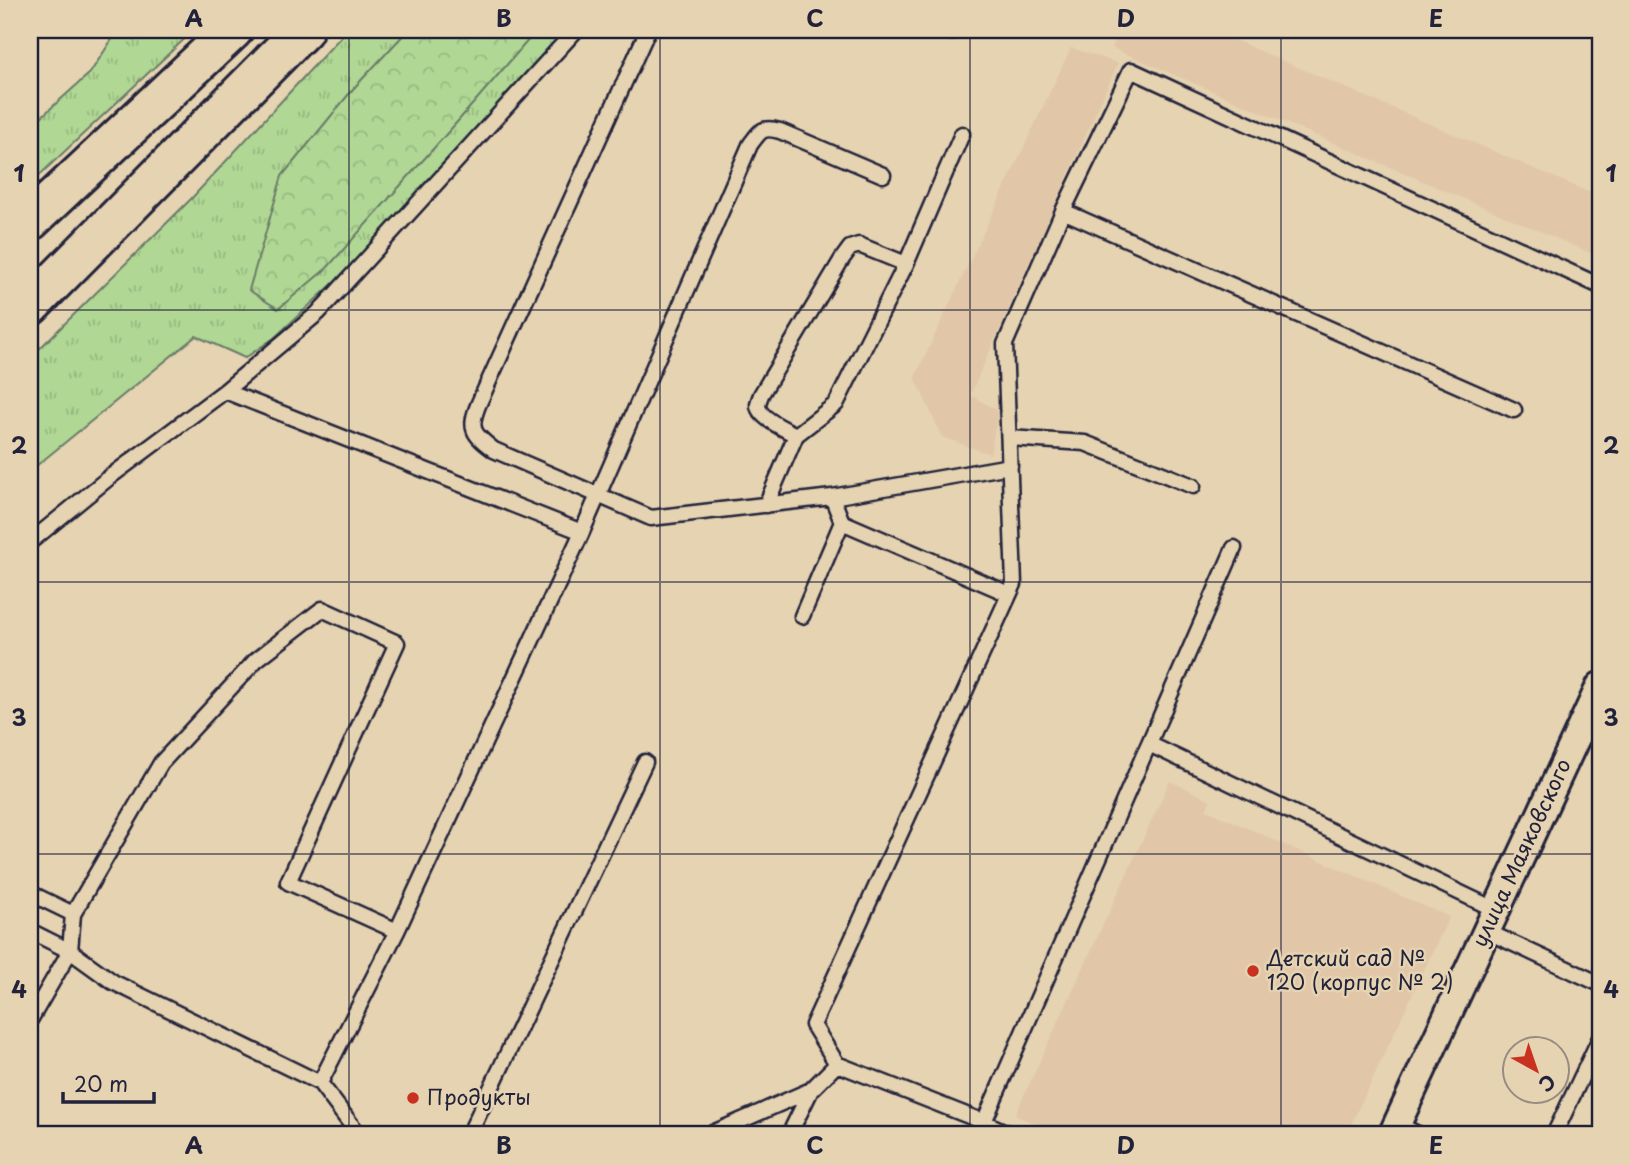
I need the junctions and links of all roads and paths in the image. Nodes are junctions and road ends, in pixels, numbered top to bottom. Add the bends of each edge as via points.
1 (233, 30) edge
2 (303, 30) edge
3 (576, 30) edge
4 (648, 30) edge
5 (962, 134) dead end
6 (883, 175) dead end
7 (1063, 211) junction
8 (35, 216) edge
9 (906, 264) junction
10 (1600, 286) edge
11 (30, 306) edge
12 (225, 391) junction
13 (1514, 410) dead end
14 (796, 435) junction
15 (1009, 438) junction
16 (1010, 467) junction
17 (1193, 486) dead end
18 (598, 495) junction
19 (832, 497) junction
20 (766, 505) junction
21 (842, 522) junction
22 (582, 533) junction
23 (30, 541) edge
24 (1234, 548) dead end
25 (1010, 594) junction
26 (802, 616) dead end
27 (1600, 686) edge
28 (1149, 744) junction
29 (645, 762) dead end
30 (30, 893) edge
31 (73, 914) junction
32 (1491, 920) junction
33 (30, 931) edge
34 (397, 931) junction
35 (70, 951) junction
36 (1600, 984) edge
37 (30, 1020) edge
38 (1600, 1038) edge
39 (837, 1064) junction
40 (320, 1083) junction
41 (811, 1090) junction
42 (984, 1122) junction
43 (1403, 1131) edge
44 (359, 1135) edge
45 (469, 1135) edge
46 (708, 1135) edge
47 (789, 1135) edge
48 (1012, 1135) edge
49 (1554, 1135) edge

1 - 8 main road
2 - 11 main road
3 - 12 lane via 318,313
4 - 18 lane via 472,419 474,431 495,450
5 - 9 lane
6 - 18 lane via 780,131 769,128 759,132
7 - 10 lane via 1131,70
7 - 13 lane
7 - 15 lane via 1005,344
9 - 14 lane via 836,404
9 - 14 lane via 859,246 850,248 842,259 758,404 768,419
12 - 22 lane
12 - 23 lane
14 - 20 lane
15 - 16 lane
15 - 17 lane via 1085,443
16 - 19 lane
16 - 25 lane via 1014,584
18 - 20 lane via 651,518
18 - 22 lane
19 - 20 lane
19 - 21 lane
21 - 25 lane
21 - 26 lane
22 - 34 lane
24 - 28 lane
25 - 39 lane via 813,1025
27 - 32 street, улица Маяковского
28 - 32 lane
28 - 42 lane
29 - 45 lane
30 - 31 lane
31 - 34 lane via 162,763 257,660 322,609 397,643 288,882
31 - 35 lane
32 - 36 lane
32 - 43 street, улица Маяковского
33 - 35 lane
34 - 40 lane
35 - 37 lane
35 - 40 lane via 113,982
38 - 49 lane
39 - 41 lane
39 - 42 lane
40 - 44 lane
41 - 46 lane
41 - 47 lane
42 - 48 lane

